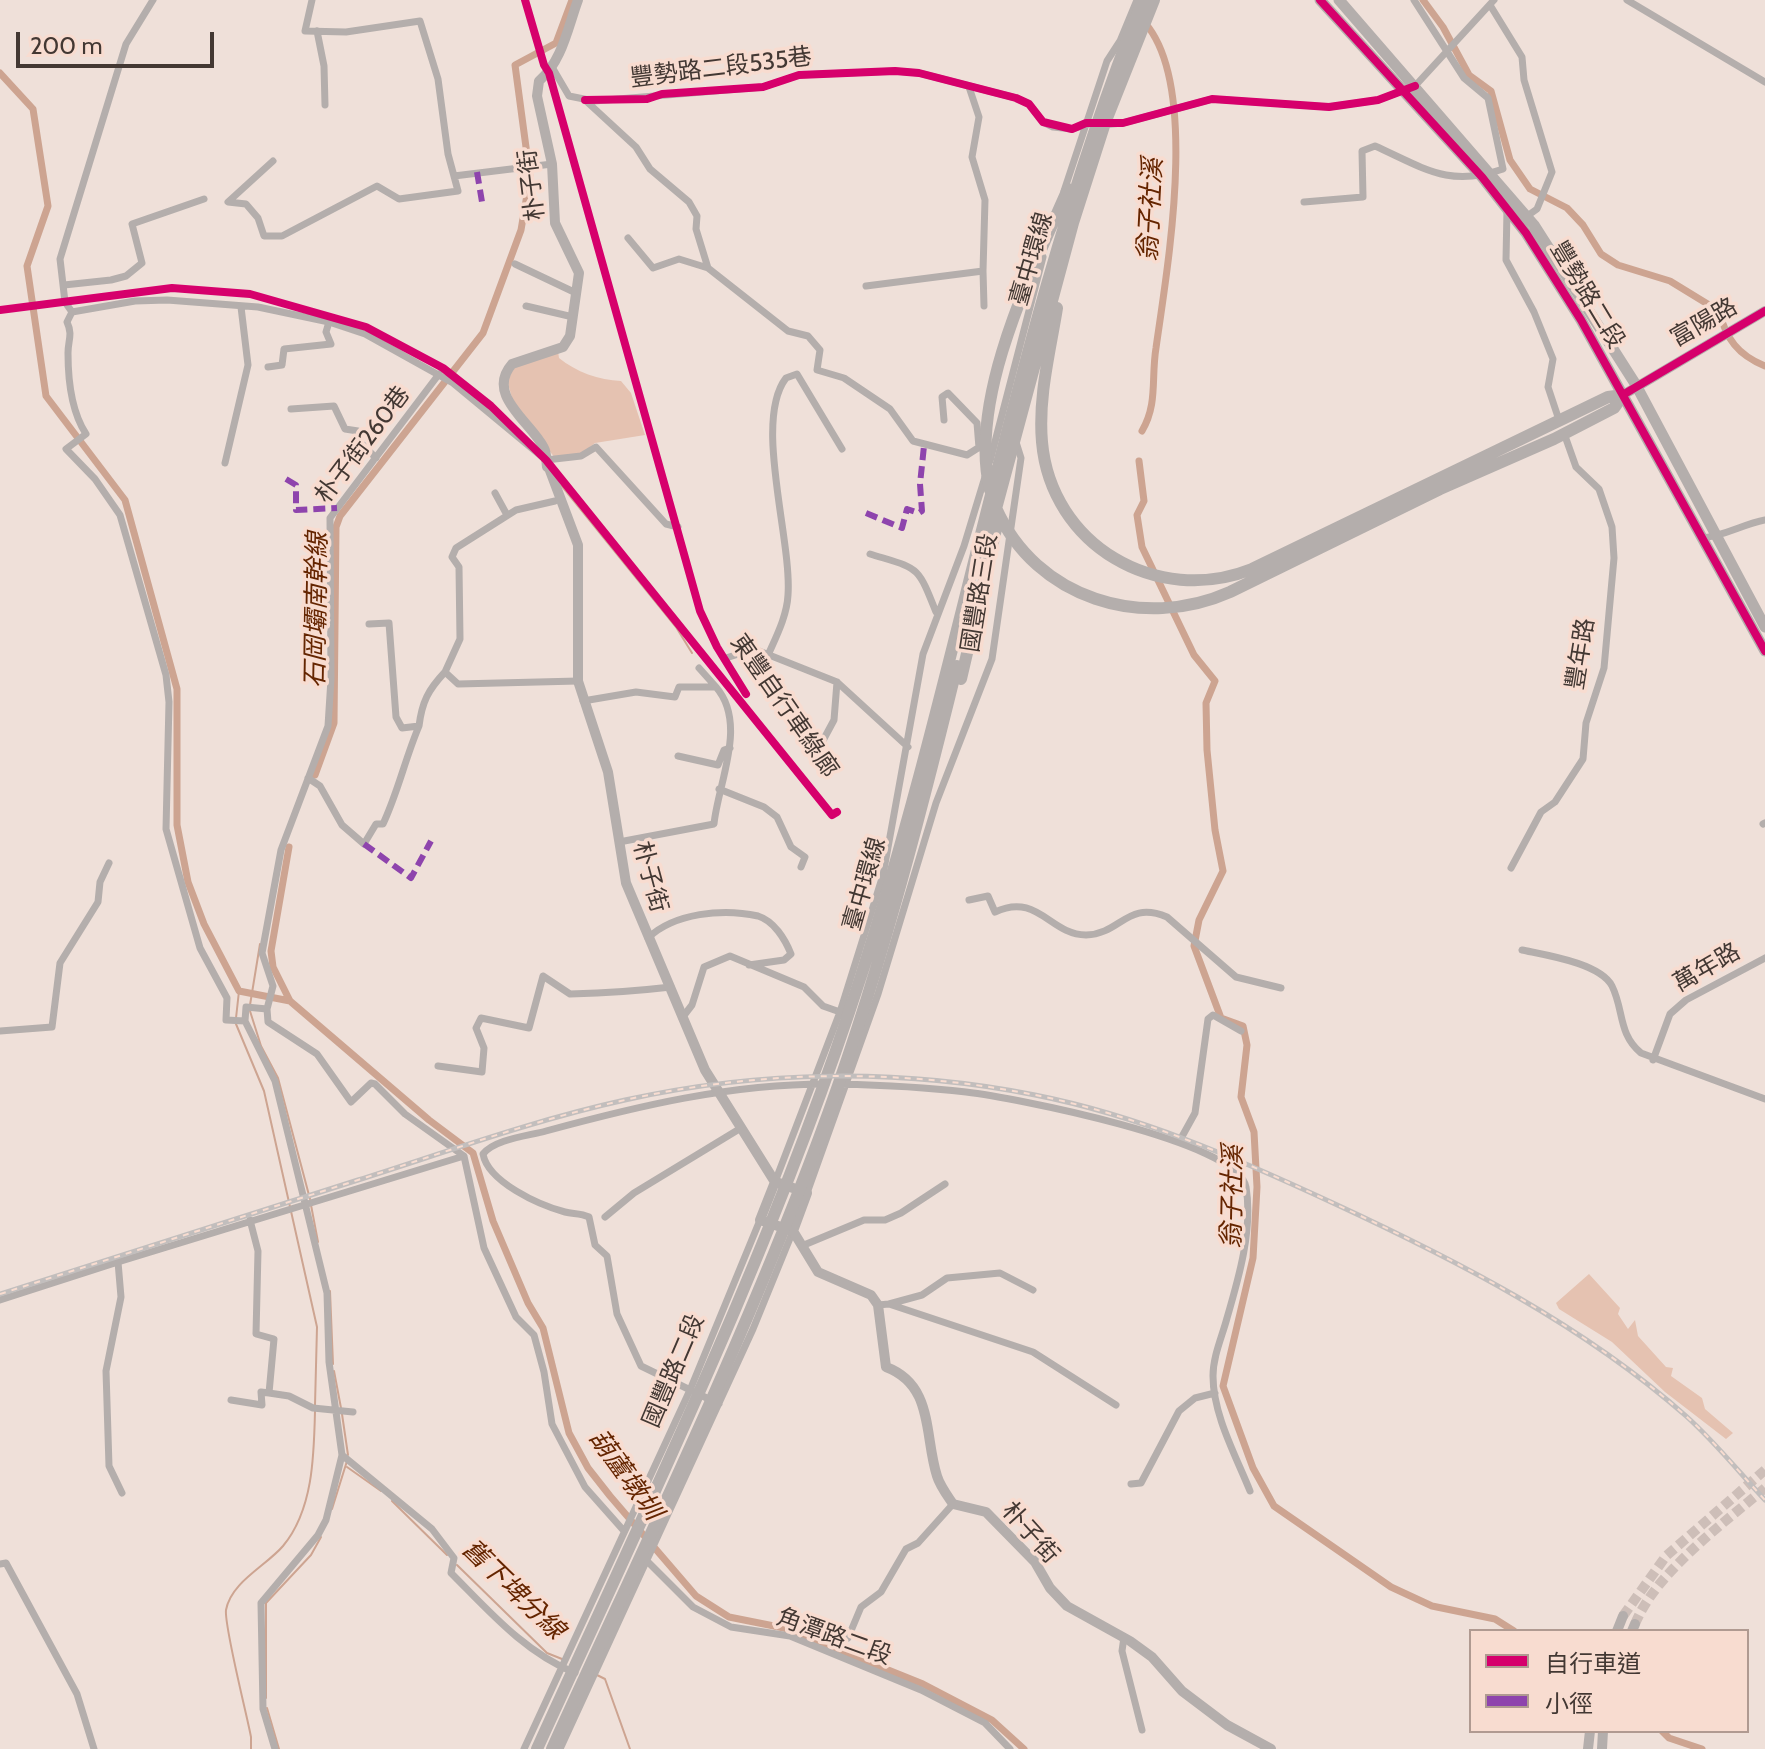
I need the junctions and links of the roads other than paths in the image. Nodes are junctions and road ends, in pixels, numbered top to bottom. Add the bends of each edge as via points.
1 (153, 0) edge
2 (312, 0) edge
3 (578, 0) edge
4 (1155, 0) edge
5 (1320, 0) edge
6 (1339, 0) edge
7 (1414, 0) edge
8 (1627, 0) edge
9 (1139, 1) edge
10 (1492, 2) edge
11 (317, 31) junction
12 (1450, 51) junction
13 (552, 67) junction
14 (1763, 79) edge
15 (1415, 86) junction
16 (969, 87) junction
17 (1765, 88) edge
18 (1403, 91) junction
19 (585, 100) junction
20 (325, 105) dead end
21 (1095, 125) junction
22 (1090, 138) junction
23 (273, 161) dead end
24 (552, 164) junction
25 (1487, 175) junction
26 (454, 176) junction
27 (204, 199) dead end
28 (1304, 202) dead end
29 (1507, 208) junction
30 (1523, 219) junction
31 (1073, 223) junction
32 (628, 238) dead end
33 (515, 264) dead end
34 (708, 268) junction
35 (983, 271) junction
36 (64, 285) junction
37 (866, 286) dead end
38 (576, 293) junction
39 (526, 306) dead end
40 (984, 306) dead end
41 (241, 307) junction
42 (1765, 311) edge
43 (72, 312) junction
44 (573, 317) junction
45 (329, 322) junction
46 (268, 367) dead end
47 (439, 374) junction
48 (1636, 385) junction
49 (1623, 395) junction
50 (291, 409) dead end
51 (1558, 417) dead end
52 (944, 420) dead end
53 (1565, 436) dead end
54 (1016, 442) junction
55 (978, 448) junction
56 (994, 448) junction
57 (842, 449) dead end
58 (376, 458) junction
59 (546, 460) junction
60 (225, 463) dead end
61 (1437, 484) junction
62 (495, 493) dead end
63 (555, 501) junction
64 (507, 515) junction
65 (1765, 520) edge
66 (678, 527) dead end
67 (1701, 538) junction
68 (1716, 538) junction
69 (870, 554) dead end
70 (578, 555) junction
71 (936, 612) junction
72 (1759, 619) edge
73 (369, 624) dead end
74 (1765, 651) edge
75 (769, 653) junction
76 (726, 658) dead end
77 (699, 668) dead end
78 (445, 672) junction
79 (578, 681) junction
80 (837, 682) junction
81 (716, 687) junction
82 (583, 701) junction
83 (419, 726) junction
84 (908, 747) junction
85 (730, 748) junction
86 (819, 748) dead end
87 (678, 756) dead end
88 (308, 778) junction
89 (719, 789) junction
90 (619, 842) junction
91 (109, 863) dead end
92 (801, 867) dead end
93 (1511, 868) dead end
94 (887, 891) junction
95 (969, 900) dead end
96 (648, 938) junction
97 (882, 942) junction
98 (1522, 950) dead end
99 (1765, 958) edge
100 (749, 965) junction
101 (671, 987) junction
102 (1281, 988) dead end
103 (267, 1009) junction
104 (840, 1012) junction
105 (682, 1018) junction
106 (245, 1021) junction
107 (0, 1031) edge
108 (1241, 1031) dead end
109 (1653, 1060) junction
110 (438, 1066) dead end
111 (813, 1084) junction
112 (845, 1084) junction
113 (716, 1091) junction
114 (1765, 1099) edge
115 (741, 1128) junction
116 (1179, 1142) junction
117 (464, 1156) junction
118 (775, 1182) junction
119 (945, 1184) dead end
120 (807, 1193) junction
121 (309, 1202) junction
122 (605, 1217) dead end
123 (250, 1220) junction
124 (760, 1220) junction
125 (793, 1231) junction
126 (804, 1245) junction
127 (118, 1262) junction
128 (1033, 1290) dead end
129 (0, 1300) edge
130 (884, 1304) junction
131 (690, 1390) junction
132 (269, 1393) junction
133 (1215, 1393) junction
134 (231, 1400) dead end
135 (719, 1404) junction
136 (1116, 1405) dead end
137 (338, 1411) junction
138 (353, 1412) dead end
139 (342, 1455) junction
140 (1131, 1484) dead end
141 (1250, 1491) dead end
142 (122, 1493) dead end
143 (953, 1504) junction
144 (624, 1531) junction
145 (648, 1562) junction
146 (0, 1564) edge
147 (1623, 1616) tunnel mouth
148 (1618, 1629) edge
149 (1124, 1637) junction
150 (848, 1638) dead end
151 (561, 1668) junction
152 (592, 1680) junction
153 (1142, 1730) dead end
154 (1269, 1747) edge
155 (94, 1749) edge
156 (275, 1749) edge
157 (524, 1749) edge
158 (537, 1749) edge
159 (552, 1749) edge
160 (560, 1749) edge
161 (1010, 1749) edge

1 - 36 street via 126,44 60,259
2 - 11 street via 305,31
3 - 13 street, 朴子街
4 - 21 street, 國豐路三段
4 - 31 highway, 臺中環線 via 1105,123
5 - 18 main road, 豐勢路二段
6 - 15 main road, 豐勢路二段
7 - 12 street
8 - 14 street
9 - 21 street, 國豐路三段 via 1120,41
9 - 22 highway, 臺中環線
10 - 12 street
10 - 30 street via 1522,57 1552,172 1537,209
11 - 20 street
11 - 26 street via 420,21 438,79
12 - 15 street
12 - 25 street via 1464,78 1488,98 1503,169
13 - 19 street via 569,96
13 - 24 street, 朴子街 via 539,81 537,96
14 - 17 street
15 - 18 street, 豐勢路二段535巷
15 - 25 main road, 豐勢路二段
16 - 19 street, 豐勢路二段535巷 via 895,71 799,75 763,87
16 - 21 street, 豐勢路二段535巷 via 1029,104 1053,127
16 - 35 street via 979,117 972,157 985,200
18 - 21 street, 豐勢路二段535巷 via 1329,107 1217,99
18 - 25 main road, 豐勢路二段
19 - 34 street via 689,202
21 - 54 street, 國豐路三段
21 - 56 street, 國豐路三段 via 1044,254
21 - 94 highway via 1052,259 917,752
22 - 61 highway via 1039,256 987,407 983,450 993,500 1009,533 1033,559 1063,583 1106,605 1178,608 1209,601
22 - 94 highway, 臺中環線 via 1054,255
23 - 26 street via 228,202 246,204 264,236 282,236 377,186 399,199 458,191
24 - 26 street
24 - 38 street, 朴子街 via 555,223 579,273
25 - 28 street via 1465,180 1438,174 1375,146 1362,151 1363,197
25 - 29 main road, 豐勢路二段
25 - 30 main road, 豐勢路二段
27 - 36 street via 132,224 142,263 126,276
29 - 30 main road, 豐勢路二段
29 - 51 street via 1506,260 1553,359 1548,387
30 - 48 main road, 豐勢路二段
30 - 49 main road, 豐勢路二段
31 - 61 highway via 1045,375 1042,443 1062,508 1075,528 1105,554 1170,580 1228,578
31 - 97 highway, 臺中環線
32 - 34 street via 653,268 679,259
33 - 38 street
34 - 55 street via 788,331 815,342 820,350 817,370 844,378 890,409 913,441 967,455
35 - 37 street
35 - 40 street
36 - 43 street
38 - 44 street, 朴子街
39 - 44 street
41 - 43 street via 135,301
41 - 45 street
41 - 60 street via 248,365
42 - 48 street, 富陽路
43 - 106 street via 67,322 75,417 86,434 66,449 120,515 166,675 166,829 200,948 227,998 224,1015 229,1021
44 - 59 street, 朴子街 via 568,344 512,364 504,379 508,400 544,447
45 - 46 street via 331,344 284,349 282,365
45 - 47 street via 365,334
47 - 58 street, 朴子街260巷
47 - 59 street
48 - 49 street, 富陽路
48 - 68 main road, 豐勢路二段
49 - 61 highway via 1608,397
49 - 67 main road, 豐勢路二段
50 - 58 street via 334,406 345,429 358,431 361,443
52 - 55 street via 942,397 948,393 977,423
53 - 93 street, 豐年路 via 1576,467 1599,489 1612,527 1604,668 1586,723 1583,759 1555,802 1541,812
54 - 97 highway via 947,741
54 - 112 street, 國豐路三段 via 1021,458 992,659 936,803
55 - 56 street
56 - 71 street, 國豐路三段 via 964,546
57 - 75 street via 797,374 786,378 775,400 771,428 788,597
58 - 88 street, 朴子街260巷 via 330,518 328,726
59 - 63 street, 朴子街
59 - 66 street via 581,456 596,447 666,524
59 - 70 street, 朴子街 via 574,530
62 - 64 street
63 - 64 street
63 - 70 street, 朴子街
64 - 78 street via 456,548 452,557 459,567 460,639
65 - 68 street via 1740,524
67 - 68 street
67 - 72 main road, 豐勢路二段
68 - 72 main road, 豐勢路二段
69 - 71 street via 922,574
70 - 79 street, 朴子街
71 - 84 street, 國豐路三段 via 923,654
72 - 74 main road, 豐勢路二段
73 - 83 street via 389,623 396,717 402,728
75 - 76 street via 754,649
75 - 80 street
77 - 81 street
78 - 79 street via 458,684
78 - 83 street via 429,689
79 - 82 street, 朴子街
80 - 84 street
80 - 86 street via 834,720
81 - 82 street via 679,687 675,697 636,692
81 - 85 street via 726,701
82 - 90 street, 朴子街 via 608,772
83 - 88 street via 383,824 376,824 364,844 342,825 320,786
84 - 104 street, 國豐路三段 via 883,875
85 - 87 street via 718,765
85 - 89 street
88 - 103 street, 朴子街260巷 via 281,850 262,953 273,986
89 - 90 street via 714,824
89 - 92 street via 777,817 791,847 805,857
90 - 96 street, 朴子街 via 626,883
91 - 107 street via 98,902 60,963 52,1027
94 - 158 highway, 臺中環線 via 812,1118 731,1323
95 - 102 street via 988,896 995,912 1023,906 1083,935 1144,910 1156,912 1236,977
96 - 100 street via 702,913 758,916 781,935 791,954 784,960
96 - 101 street, 朴子街
97 - 159 highway, 臺中環線 via 847,1059 768,1269 665,1510
98 - 109 street via 1558,957 1607,979 1629,1043
99 - 109 street, 萬年路 via 1670,1014
100 - 104 street via 804,987 823,1006
100 - 105 street via 730,956 704,967 692,1005
101 - 105 street, 朴子街
101 - 110 street via 570,994 543,976 529,1028 481,1018 476,1028 484,1048 482,1072
103 - 106 street via 246,1007
103 - 117 street via 268,1022 317,1054 351,1102 375,1084 405,1114
104 - 111 street, 國豐路三段
105 - 113 street, 朴子街
106 - 121 street via 275,1081
108 - 116 street via 1213,1015 1208,1019 1195,1113
109 - 114 street
111 - 112 street
111 - 113 street
111 - 118 street, 國豐路三段
112 - 116 street via 943,1089 1039,1104
112 - 120 street, 國豐路三段
113 - 115 street, 朴子街
113 - 131 street via 633,1107 510,1141 483,1154 487,1168 501,1180 539,1201 589,1217 595,1245 607,1256 617,1314 641,1366
115 - 118 street, 朴子街
115 - 122 street via 634,1193
116 - 133 street via 1223,1161 1241,1175 1246,1187 1246,1247 1215,1360
117 - 121 street
117 - 144 street via 484,1248 516,1317 534,1335 552,1424 585,1487
118 - 120 street
118 - 124 street, 國豐路二段
119 - 126 street via 885,1220 864,1220
120 - 125 street, 國豐路三段
121 - 123 street
121 - 137 street via 327,1293 329,1362
123 - 127 street
123 - 132 street via 258,1251 256,1334 274,1339
124 - 125 street
124 - 131 street, 國豐路二段
125 - 126 street
125 - 135 street
126 - 130 street via 818,1272
127 - 129 street
127 - 142 street via 121,1297 106,1371 109,1466
128 - 130 street via 1000,1273 947,1278 922,1295
130 - 136 street via 1033,1352
130 - 143 street via 886,1367 907,1377 916,1389 936,1474
131 - 135 street
131 - 144 street, 國豐路二段
132 - 134 street via 261,1392 262,1405
132 - 137 street
133 - 140 street via 1199,1396 1183,1408 1141,1483
133 - 141 street
135 - 145 street
137 - 138 street
137 - 139 street
139 - 151 street via 432,1529 454,1558 451,1573 521,1643
139 - 156 street via 318,1535 261,1603 263,1709
143 - 149 street, 朴子街 via 986,1512 1035,1562 1058,1598
143 - 150 street via 906,1549 881,1592 861,1607
144 - 151 street, 國豐路二段
145 - 152 street
145 - 161 street, 角潭路二段 via 693,1607 731,1627 790,1636 921,1690 990,1726
146 - 155 street via 6,1563 77,1694
147 - 148 street
149 - 153 street via 1122,1651
149 - 154 street, 朴子街 via 1227,1725
151 - 152 street
151 - 157 street, 國豐路二段
152 - 160 street

